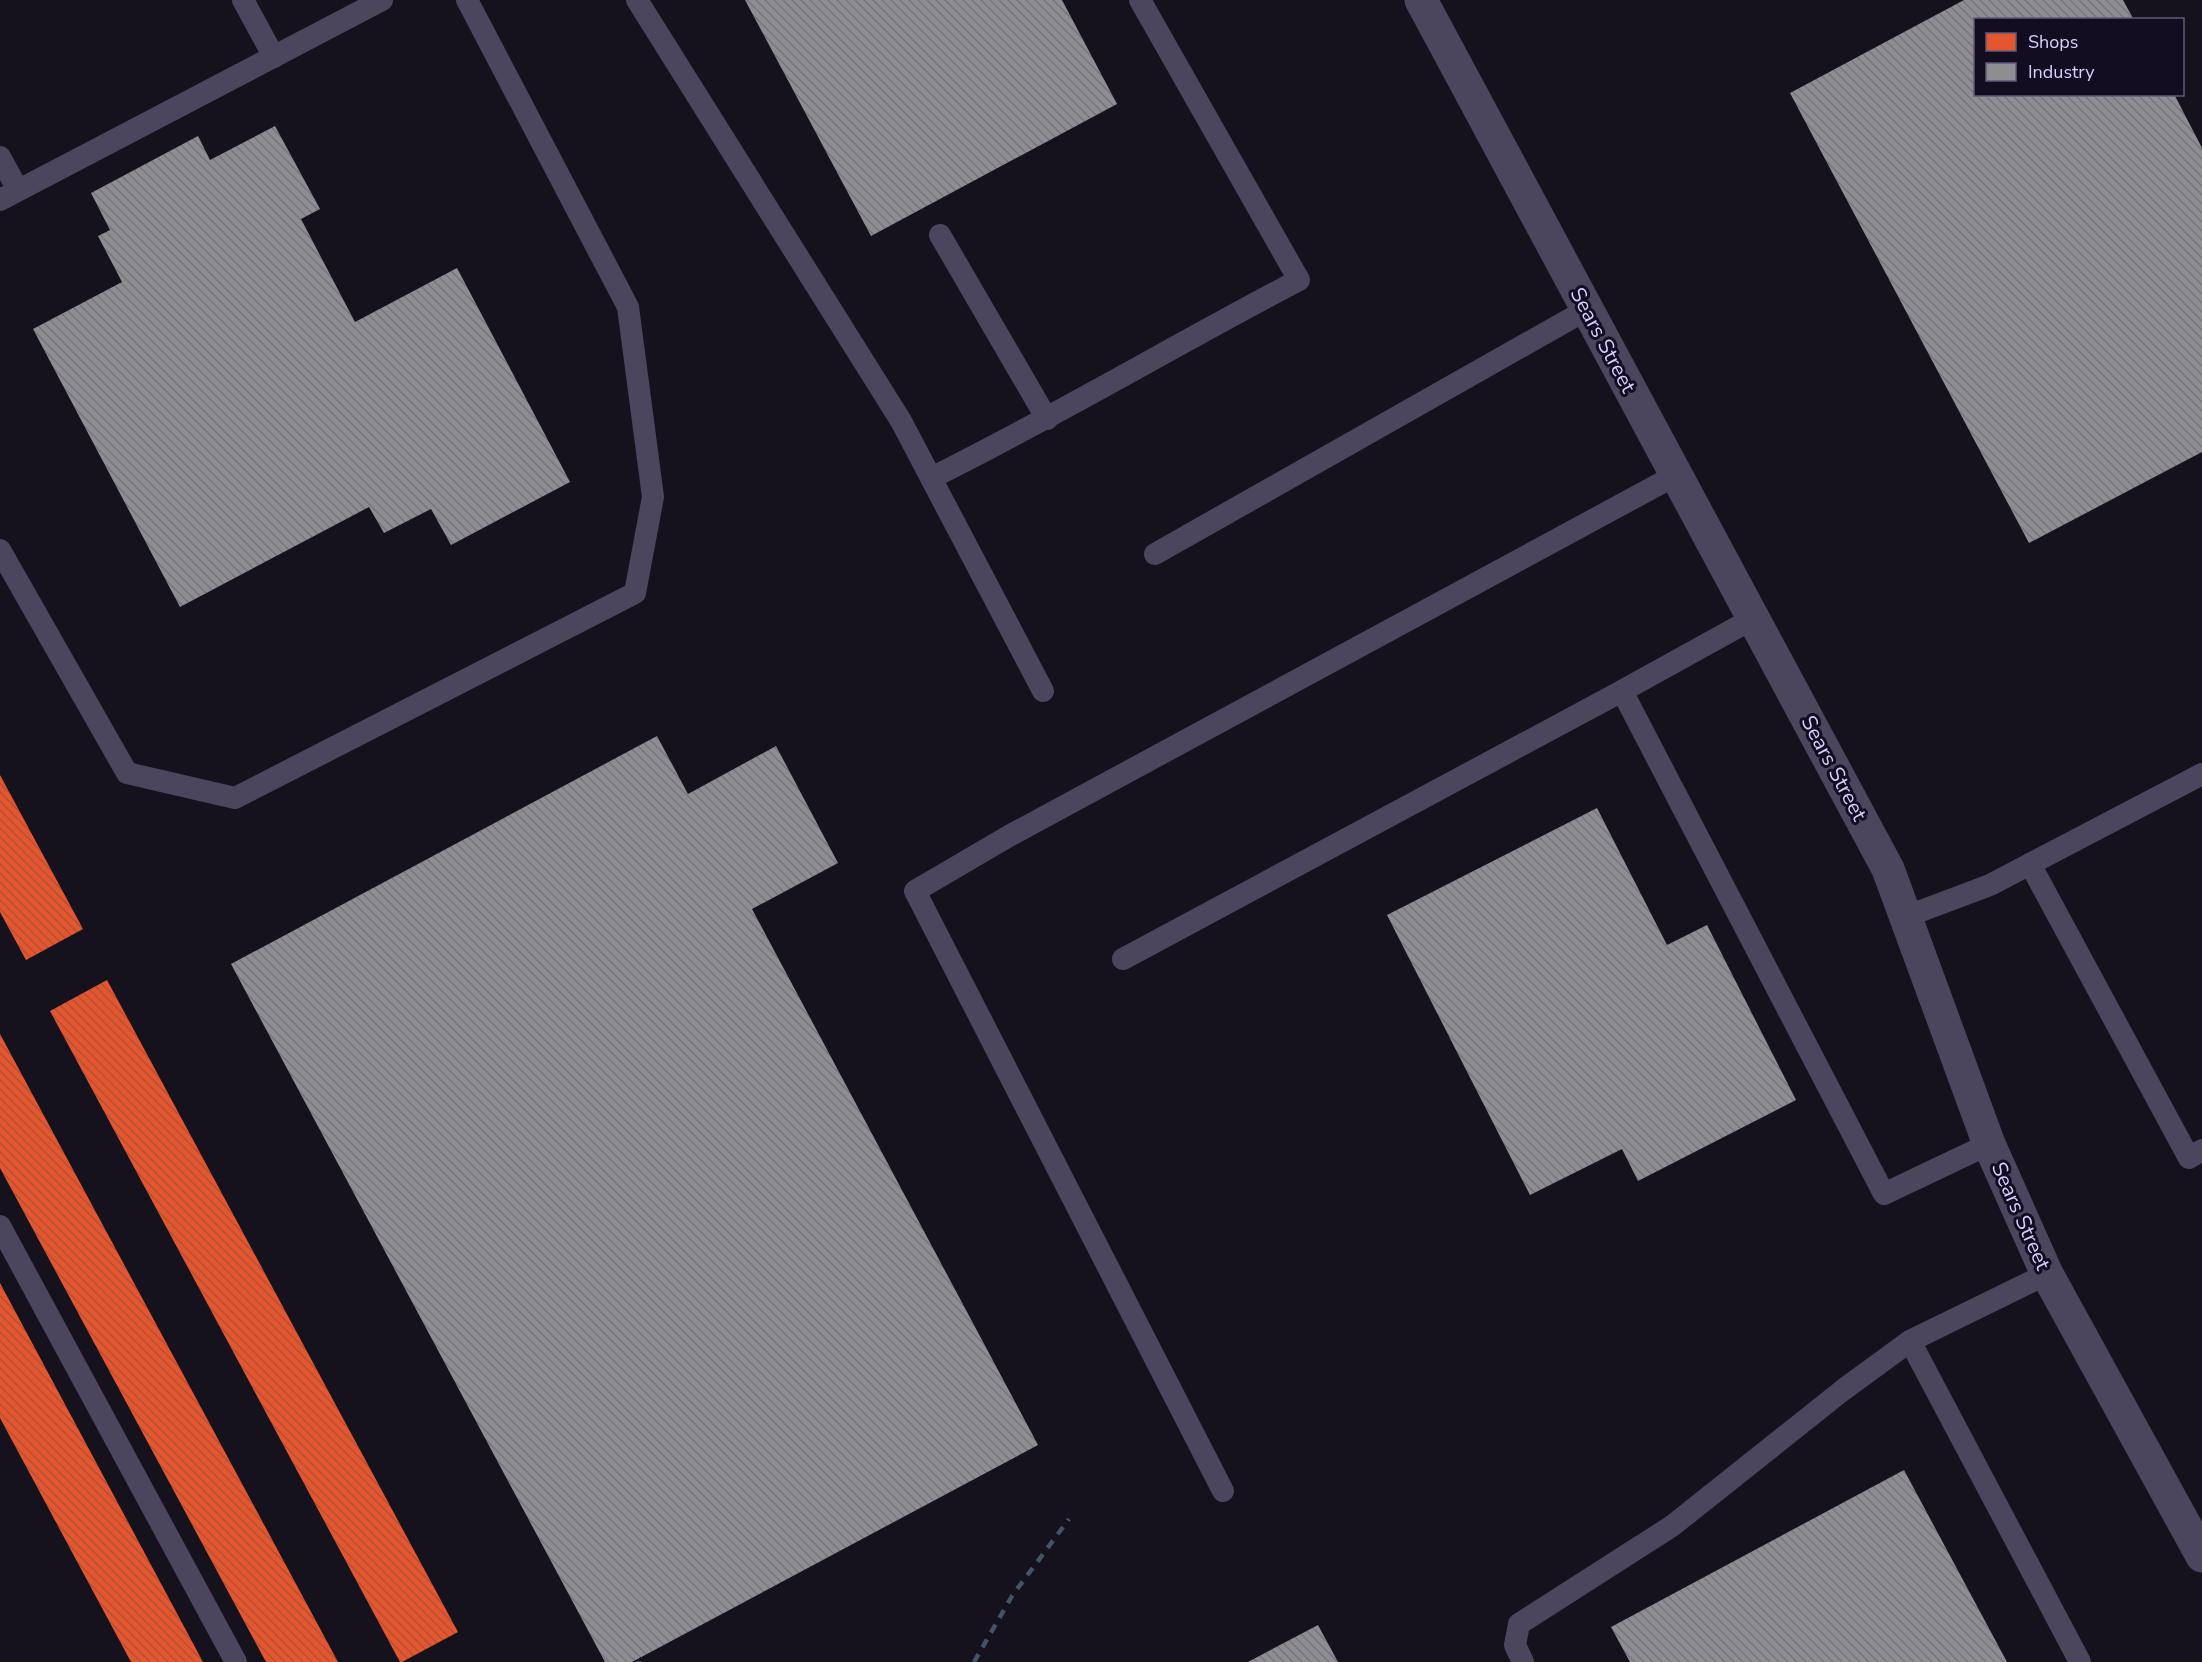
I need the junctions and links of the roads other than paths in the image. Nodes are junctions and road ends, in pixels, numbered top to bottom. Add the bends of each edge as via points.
1 (243, 0) edge
2 (382, 0) edge
3 (467, 0) edge
4 (637, 0) edge
5 (1140, 0) edge
6 (1421, 0) edge
7 (274, 57) junction
8 (0, 157) edge
9 (9, 195) edge
10 (940, 235) dead end
11 (1586, 310) junction
12 (1047, 419) junction
13 (1676, 475) junction
14 (931, 478) junction
15 (0, 550) edge
16 (1155, 554) dead end
17 (1754, 618) junction
18 (1622, 691) junction
19 (1043, 692) dead end
20 (2202, 774) edge
21 (2030, 864) junction
22 (1905, 917) junction
23 (1123, 959) dead end
24 (1989, 1144) junction
25 (2202, 1150) edge
26 (0, 1226) edge
27 (2047, 1274) junction
28 (1910, 1341) junction
29 (1223, 1491) dead end
30 (2202, 1556) edge
31 (236, 1662) edge
32 (1523, 1662) edge
33 (2080, 1662) edge

1 - 7 lane
2 - 7 lane
3 - 15 lane via 628,307 652,497 635,593 235,798 127,773
4 - 14 lane via 895,411
5 - 12 lane via 1299,280
6 - 11 street, Sears Street
7 - 9 lane
8 - 9 lane
10 - 12 lane
11 - 13 street, Sears Street
11 - 16 lane
12 - 14 lane
13 - 17 street, Sears Street
13 - 29 lane via 915,891
14 - 19 lane
17 - 18 lane
17 - 22 street, Sears Street via 1888,869
18 - 23 lane
18 - 24 lane via 1884,1194
20 - 21 lane
21 - 22 lane via 1990,885
21 - 25 lane via 2189,1158
22 - 24 street, Sears Street
24 - 27 street, Sears Street
26 - 31 lane
27 - 28 lane
27 - 30 street, Sears Street
28 - 32 lane via 1672,1526 1519,1624 1515,1645
28 - 33 lane

